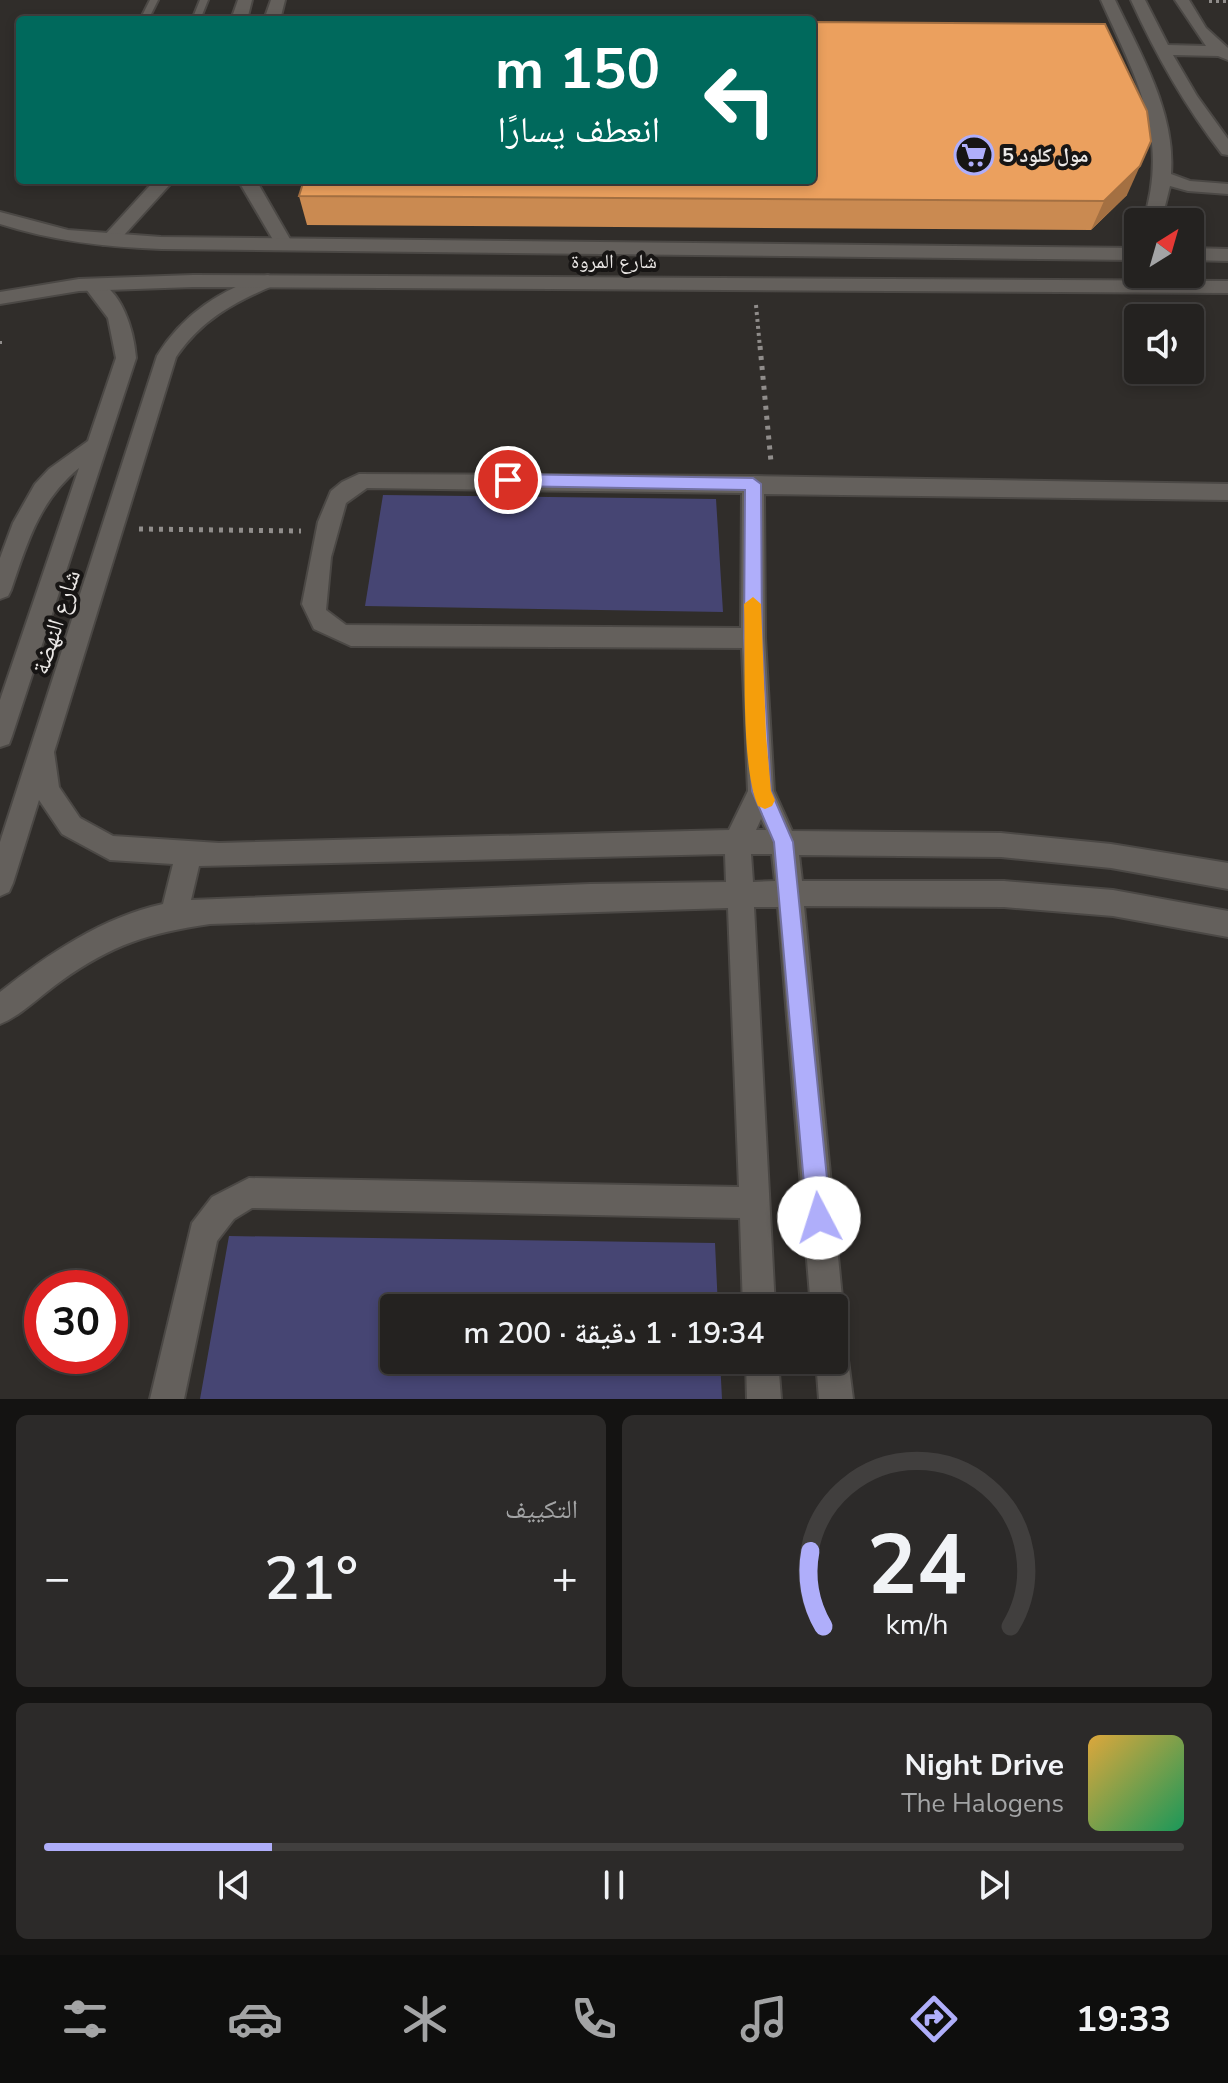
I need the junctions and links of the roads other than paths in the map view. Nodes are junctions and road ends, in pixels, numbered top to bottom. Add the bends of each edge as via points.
1 (1108, 0) edge
2 (1138, 0) edge
3 (1182, 0) edge
4 (1161, 50) junction
5 (1224, 53) edge
6 (1228, 150) edge
7 (1163, 177) junction
8 (161, 184) edge
9 (249, 184) edge
10 (1228, 189) edge
11 (1155, 208) edge
12 (1, 219) edge
13 (109, 241) junction
14 (285, 246) junction
15 (580, 249) junction
16 (1124, 254) edge
17 (1204, 254) edge
18 (1228, 255) edge
19 (268, 281) junction
20 (582, 283) junction
21 (92, 285) junction
22 (1228, 287) edge
23 (0, 298) edge
24 (161, 377) junction
25 (119, 378) junction
26 (98, 445) junction
27 (763, 484) junction
28 (1228, 492) edge
29 (0, 590) edge
30 (753, 638) junction
31 (0, 736) edge
32 (41, 749) junction
33 (761, 791) junction
34 (737, 842) junction
35 (784, 842) junction
36 (188, 855) junction
37 (1228, 876) edge
38 (0, 883) edge
39 (738, 893) junction
40 (790, 894) junction
41 (174, 917) junction
42 (1228, 924) edge
43 (0, 1010) edge
44 (754, 1203) junction
45 (758, 1294) edge
46 (826, 1294) edge
47 (763, 1374) edge
48 (833, 1374) edge
49 (167, 1399) edge
50 (764, 1399) edge
51 (836, 1399) edge

1 - 7 street via 1159,120
2 - 4 street
3 - 5 street via 1198,32
4 - 5 street
4 - 6 street via 1185,94
7 - 10 street via 1188,186
7 - 11 street
8 - 13 street
9 - 14 street
12 - 13 street, شارع المروة
13 - 14 street, شارع المروة
14 - 15 street, شارع المروة
15 - 16 street, شارع المروة
15 - 20 street
17 - 18 street
19 - 20 street, شارع المروة
19 - 21 street, شارع المروة
19 - 24 street, شارع النهضة via 198,316 174,345
20 - 22 street, شارع المروة
21 - 23 street, شارع المروة
21 - 25 street, شارع النهضة via 122,324 126,358
24 - 25 street
24 - 32 street, شارع النهضة
25 - 26 street, شارع النهضة
26 - 29 street via 47,482 31,506
26 - 31 street, شارع النهضة
27 - 28 street
27 - 30 street
27 - 30 street via 366,480 336,499 315,589 314,610 327,628 351,636
30 - 33 street
32 - 36 street via 47,791 71,826 110,848
32 - 38 street, شارع النهضة
33 - 34 street
33 - 35 street
34 - 35 street
34 - 36 street
34 - 39 street
35 - 37 street via 1001,845
35 - 40 street
36 - 41 street
39 - 40 street
39 - 41 street via 210,911
39 - 44 street
40 - 42 street via 1004,894 1113,903
40 - 46 street
41 - 43 street via 150,920 94,943
44 - 45 street
44 - 49 street via 249,1193 223,1208 203,1234
47 - 50 street
48 - 51 street

